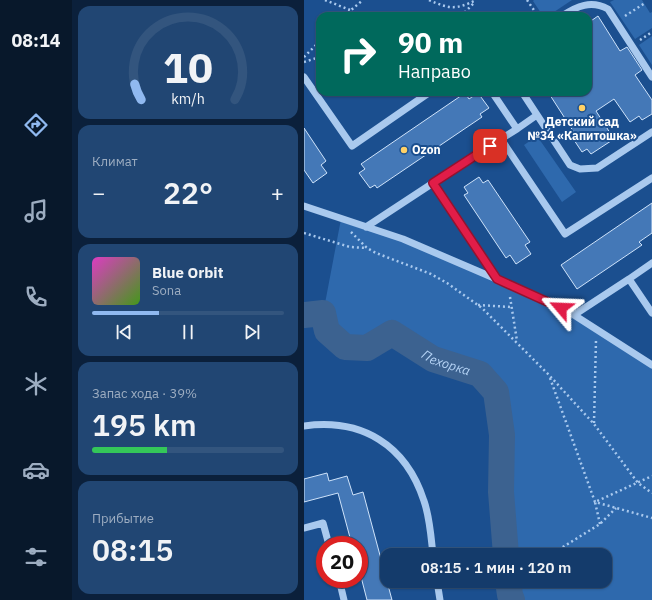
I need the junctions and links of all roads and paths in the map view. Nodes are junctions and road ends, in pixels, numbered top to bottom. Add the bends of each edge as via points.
1 (325, 0) edge
2 (363, 0) edge
3 (429, 0) edge
4 (476, 0) edge
5 (527, 0) edge
6 (644, 4) dead end
7 (350, 10) joint
8 (465, 12) edge
9 (535, 12) edge
10 (568, 12) edge
11 (616, 22) junction
12 (652, 32) edge
13 (316, 45) edge
14 (632, 46) junction
15 (304, 57) edge
16 (316, 58) edge
17 (304, 62) edge
18 (304, 77) edge
19 (652, 77) edge
20 (316, 94) edge
21 (317, 96) edge
22 (424, 96) edge
23 (495, 96) edge
24 (525, 96) edge
25 (537, 115) junction
26 (517, 128) junction
27 (652, 132) edge
28 (501, 139) junction
29 (652, 178) edge
30 (433, 183) junction
31 (304, 206) edge
32 (341, 219) junction
33 (366, 227) junction
34 (304, 233) edge
35 (366, 248) junction
36 (652, 263) edge
37 (497, 279) junction
38 (629, 279) junction
39 (508, 284) junction
40 (477, 304) junction
41 (511, 307) junction
42 (652, 313) edge
43 (574, 314) junction
44 (597, 329) junction
45 (517, 342) junction
46 (652, 365) edge
47 (550, 375) junction
48 (594, 424) junction
49 (304, 426) edge
50 (652, 476) edge
51 (638, 483) junction
52 (652, 493) edge
53 (595, 502) junction
54 (617, 508) junction
55 (652, 518) edge
56 (600, 524) junction
57 (304, 528) edge
58 (327, 536) edge
59 (432, 548) edge
60 (561, 548) edge
61 (341, 588) edge
62 (438, 588) edge
63 (344, 600) edge
64 (440, 600) edge

1 - 7 path
2 - 7 path
3 - 4 path via 445,7 461,7
4 - 8 path
5 - 9 path
6 - 11 path
10 - 11 lane via 581,3 596,2 608,9
11 - 14 lane
12 - 14 path
13 - 15 path
14 - 19 lane
16 - 17 path
18 - 20 lane
21 - 22 lane via 352,146
23 - 26 lane
24 - 25 lane
25 - 26 lane
25 - 27 lane via 570,165 580,169 597,168
26 - 28 lane
28 - 29 lane via 565,234
28 - 30 lane
30 - 33 lane
30 - 37 lane
31 - 32 lane
32 - 33 lane
32 - 35 path
33 - 37 lane via 403,239
34 - 35 path via 350,247
35 - 40 path via 431,274
36 - 38 lane
37 - 39 lane
38 - 42 lane
38 - 43 lane
39 - 41 path
39 - 43 lane
40 - 41 path
40 - 45 path
41 - 45 path
43 - 44 lane
44 - 46 lane
44 - 48 path
45 - 47 path
47 - 48 path
47 - 53 path
48 - 51 path
49 - 59 lane via 332,424 349,427 368,433 387,445 415,479 429,524
50 - 51 path
51 - 52 path
51 - 53 path
53 - 54 path
53 - 56 path
54 - 55 path
54 - 56 path
56 - 60 path
57 - 58 lane via 323,523
61 - 63 lane
62 - 64 lane

